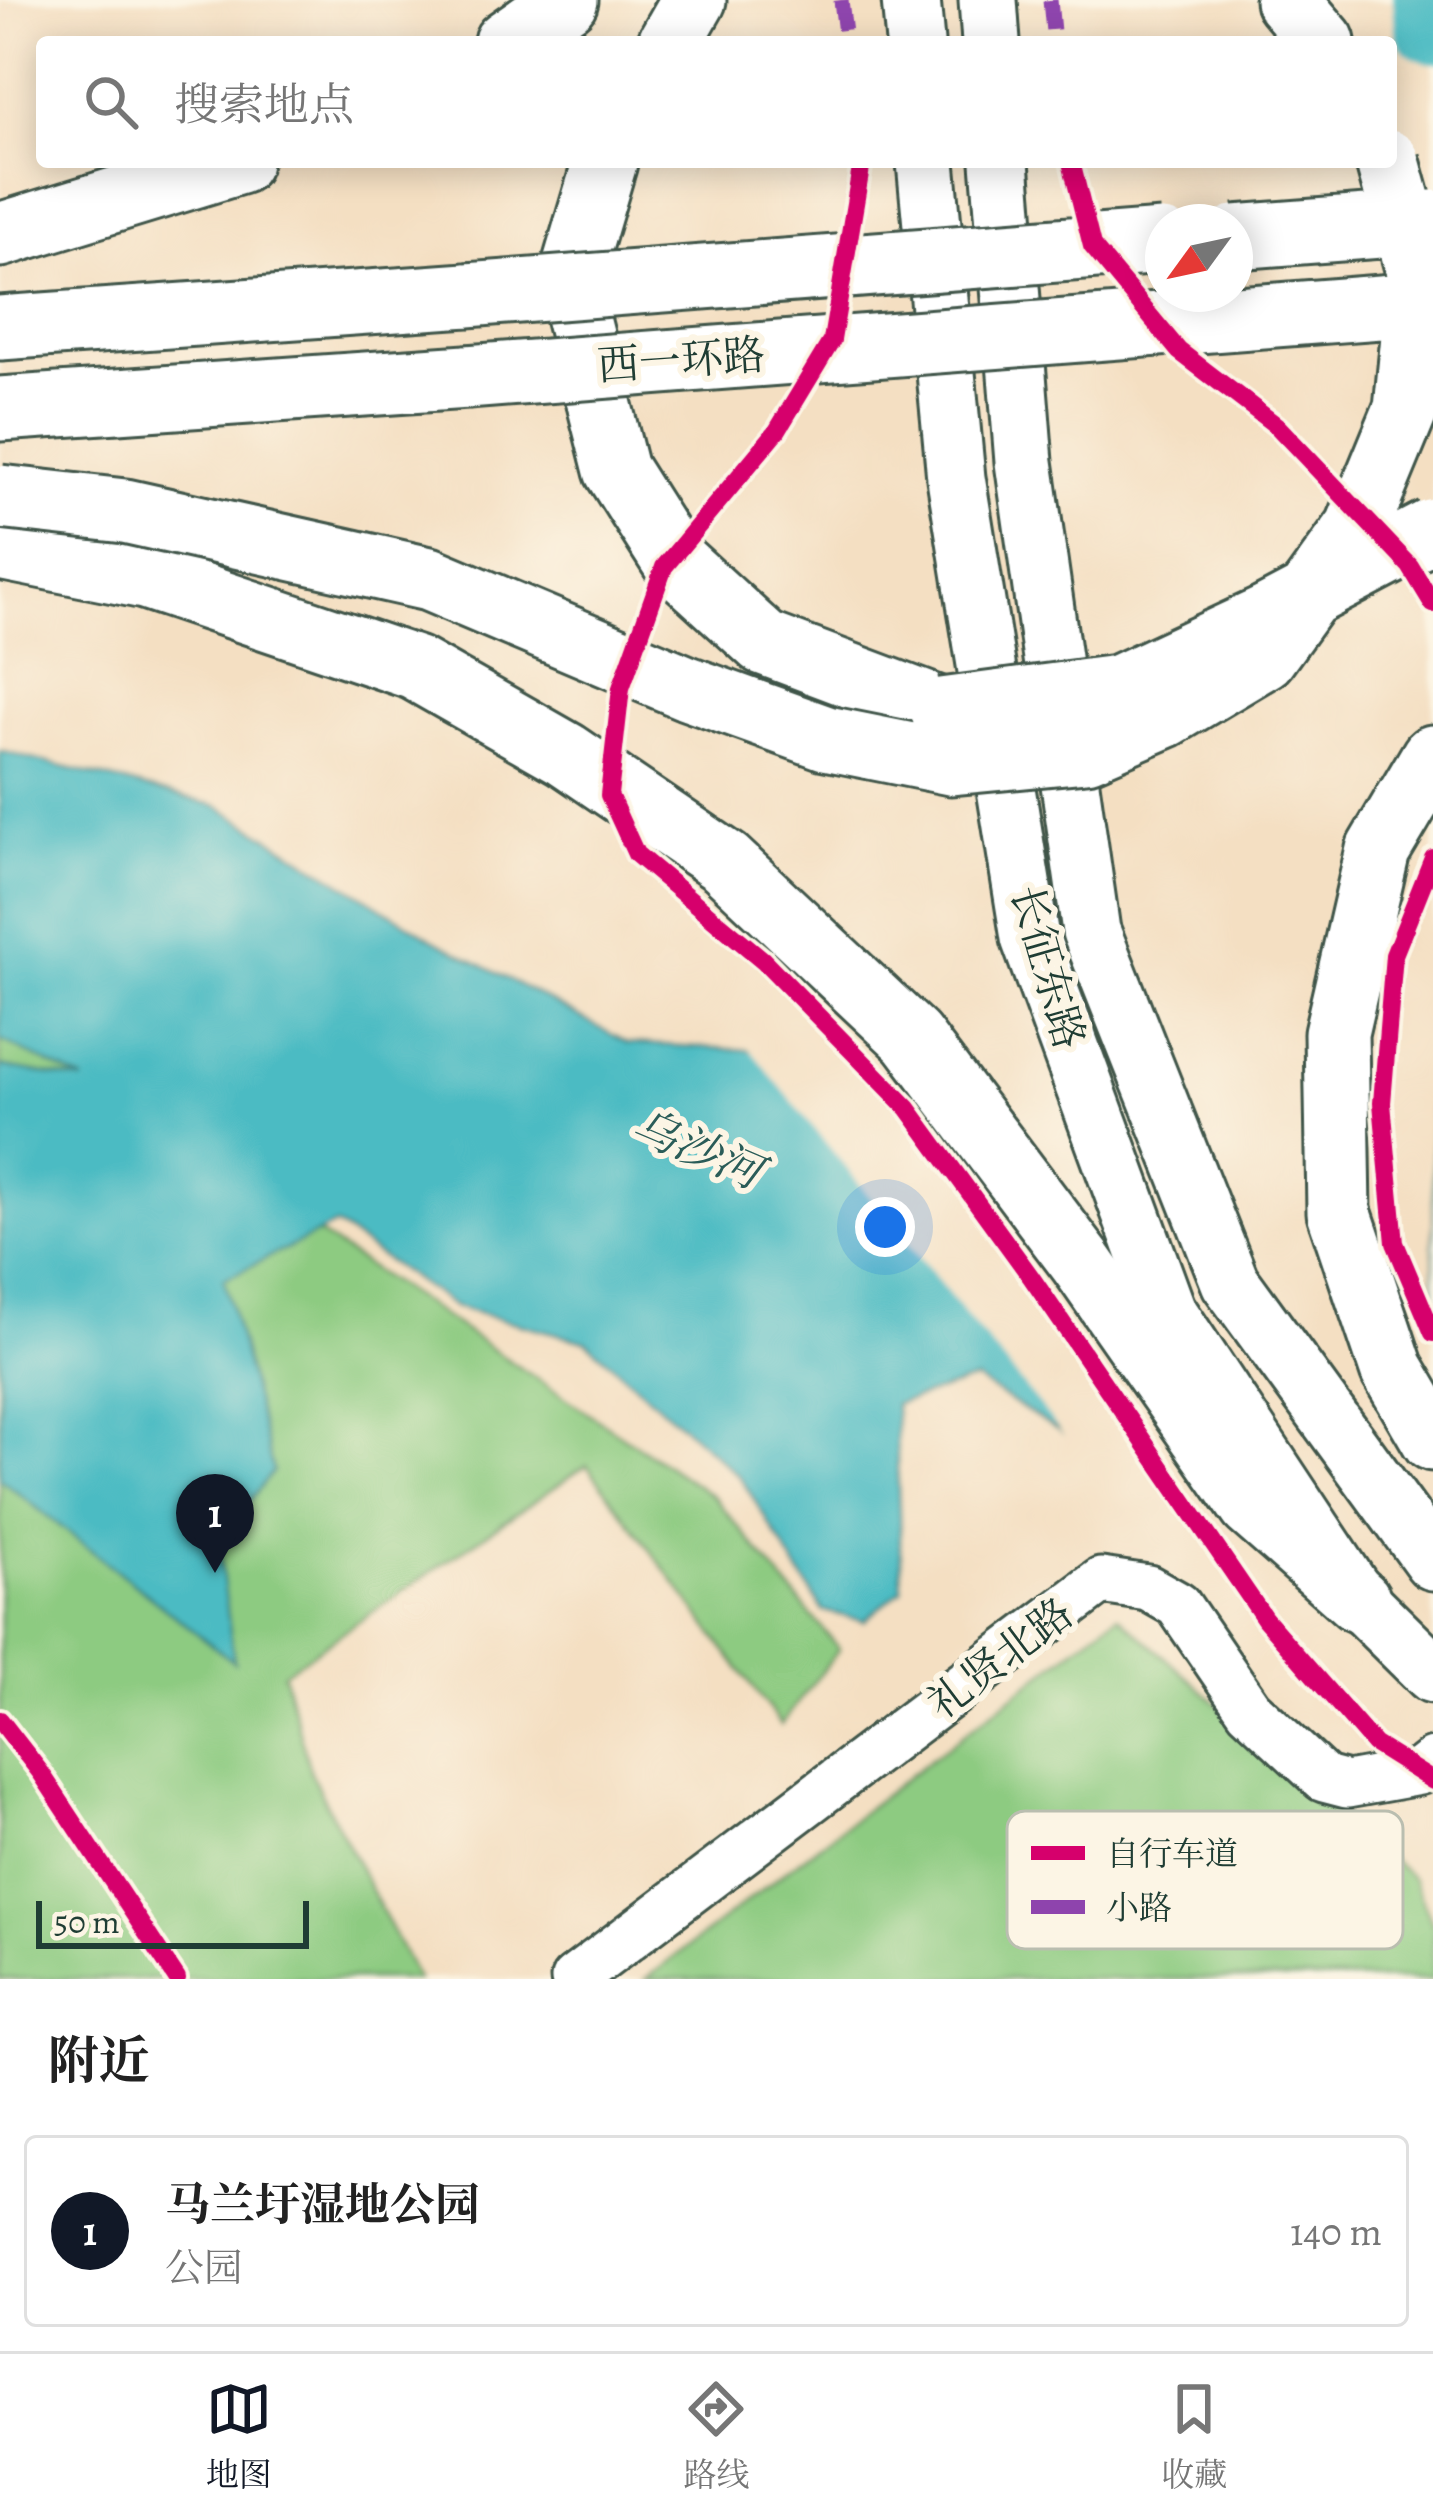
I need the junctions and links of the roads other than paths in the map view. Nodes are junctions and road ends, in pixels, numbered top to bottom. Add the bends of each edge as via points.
1 (566, 0) edge
2 (694, 0) edge
3 (911, 0) edge
4 (988, 0) edge
5 (1287, 0) edge
6 (515, 36) edge
7 (673, 36) edge
8 (914, 36) edge
9 (991, 36) edge
10 (1318, 36) edge
11 (219, 168) edge
12 (603, 168) edge
13 (927, 168) edge
14 (1000, 168) edge
15 (1390, 168) edge
16 (1433, 222) edge
17 (0, 235) edge
18 (1253, 236) edge
19 (1145, 243) edge
20 (1433, 302) edge
21 (0, 328) edge
22 (0, 409) edge
23 (0, 496) edge
24 (1433, 530) edge
25 (0, 548) edge
26 (1433, 757) edge
27 (1433, 1439) edge
28 (1433, 1562) edge
29 (1358, 1600) junction
30 (1433, 1673) edge
31 (1426, 1767) edge
32 (574, 1979) edge

1 - 6 highway
2 - 7 highway
3 - 8 main road
4 - 9 main road
5 - 10 highway
11 - 17 highway
12 - 24 highway, bridge via 569,284 616,470 673,560 764,643 942,710 1118,687
13 - 29 main road, 长征东路 via 956,478 1030,938 1167,1311
14 - 28 main road, 长征东路 via 1024,462 1091,932 1230,1282
15 - 23 highway, bridge via 1419,274 1406,409 1358,528 1264,657 1167,715 1086,750 951,763 826,738 429,579 124,511
16 - 18 highway, bridge
19 - 21 highway, 西一环路, bridge
20 - 22 highway, 西一环路, bridge
25 - 29 highway via 145,577 415,668 566,754 724,862 912,1038 1251,1506
26 - 27 highway via 1378,850 1336,1033 1339,1212 1392,1369
29 - 30 main road, 长征东路
31 - 32 street, 礼贤北路 via 1347,1785 1324,1779 1250,1709 1178,1605 1148,1588 1101,1581

